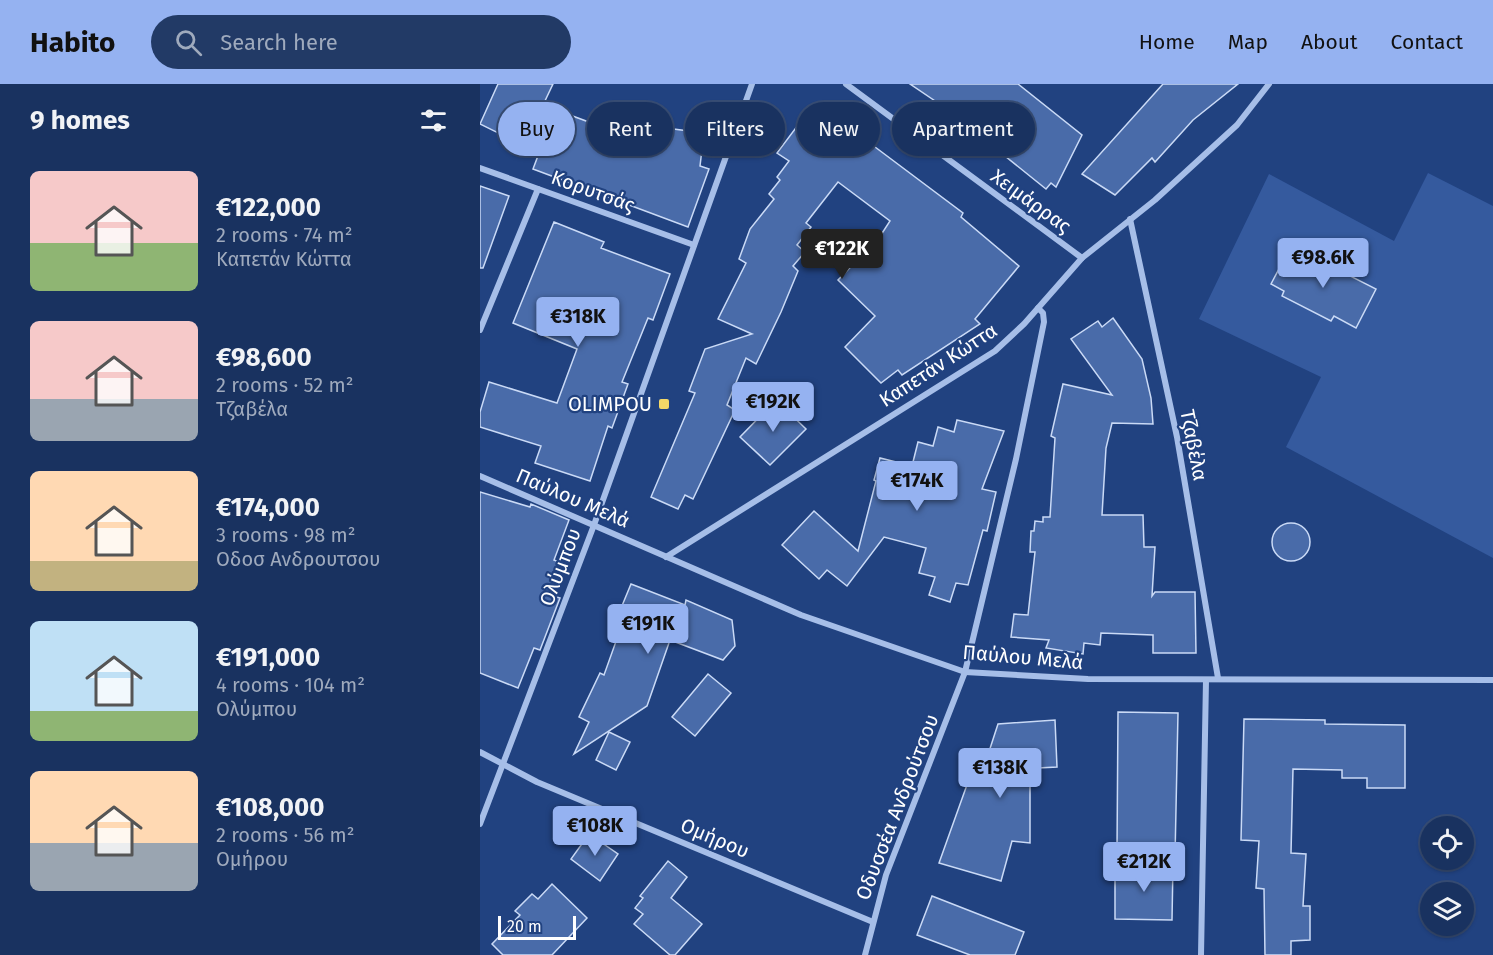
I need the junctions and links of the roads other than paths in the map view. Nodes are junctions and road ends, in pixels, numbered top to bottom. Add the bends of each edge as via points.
1 (752, 84) edge
2 (846, 84) edge
3 (1269, 84) edge
4 (480, 168) edge
5 (538, 189) junction
6 (1130, 219) junction
7 (694, 245) junction
8 (1082, 258) junction
9 (1038, 308) junction
10 (480, 330) edge
11 (480, 476) edge
12 (594, 525) junction
13 (666, 557) junction
14 (964, 672) junction
15 (1218, 678) junction
16 (1206, 680) junction
17 (1493, 680) edge
18 (480, 752) edge
19 (503, 764) junction
20 (480, 824) edge
21 (873, 922) junction
22 (865, 955) edge
23 (1201, 955) edge

1 - 7 street, Ολύμπου
2 - 8 street, Χειμάρρας
3 - 6 street, Καπετάν Κώττα via 1237,125
4 - 5 street, Κορυτσάς
5 - 7 street, Κορυτσάς
5 - 10 street
6 - 8 street, Καπετάν Κώττα
6 - 15 street, Τζαβέλα via 1177,437
7 - 12 street, Ολύμπου
8 - 9 street, Καπετάν Κώττα
9 - 13 street, Καπετάν Κώττα via 1005,343 970,368
9 - 14 street, Οδυσσέα Ανδρούτσου via 1044,322 1035,376
11 - 12 street, Παύλου Μελά
12 - 13 street, Παύλου Μελά
12 - 19 street, Ολύμπου
13 - 14 street, Παύλου Μελά via 801,615
14 - 16 street, Παύλου Μελά
14 - 21 street, Οδυσσέα Ανδρούτσου via 886,876
15 - 16 street, Παύλου Μελά
15 - 17 street, Παύλου Μελά
16 - 23 street
18 - 19 street, Ομήρου
19 - 20 street, Ολύμπου
19 - 21 street, Ομήρου
21 - 22 street, Οδυσσέα Ανδρούτσου

